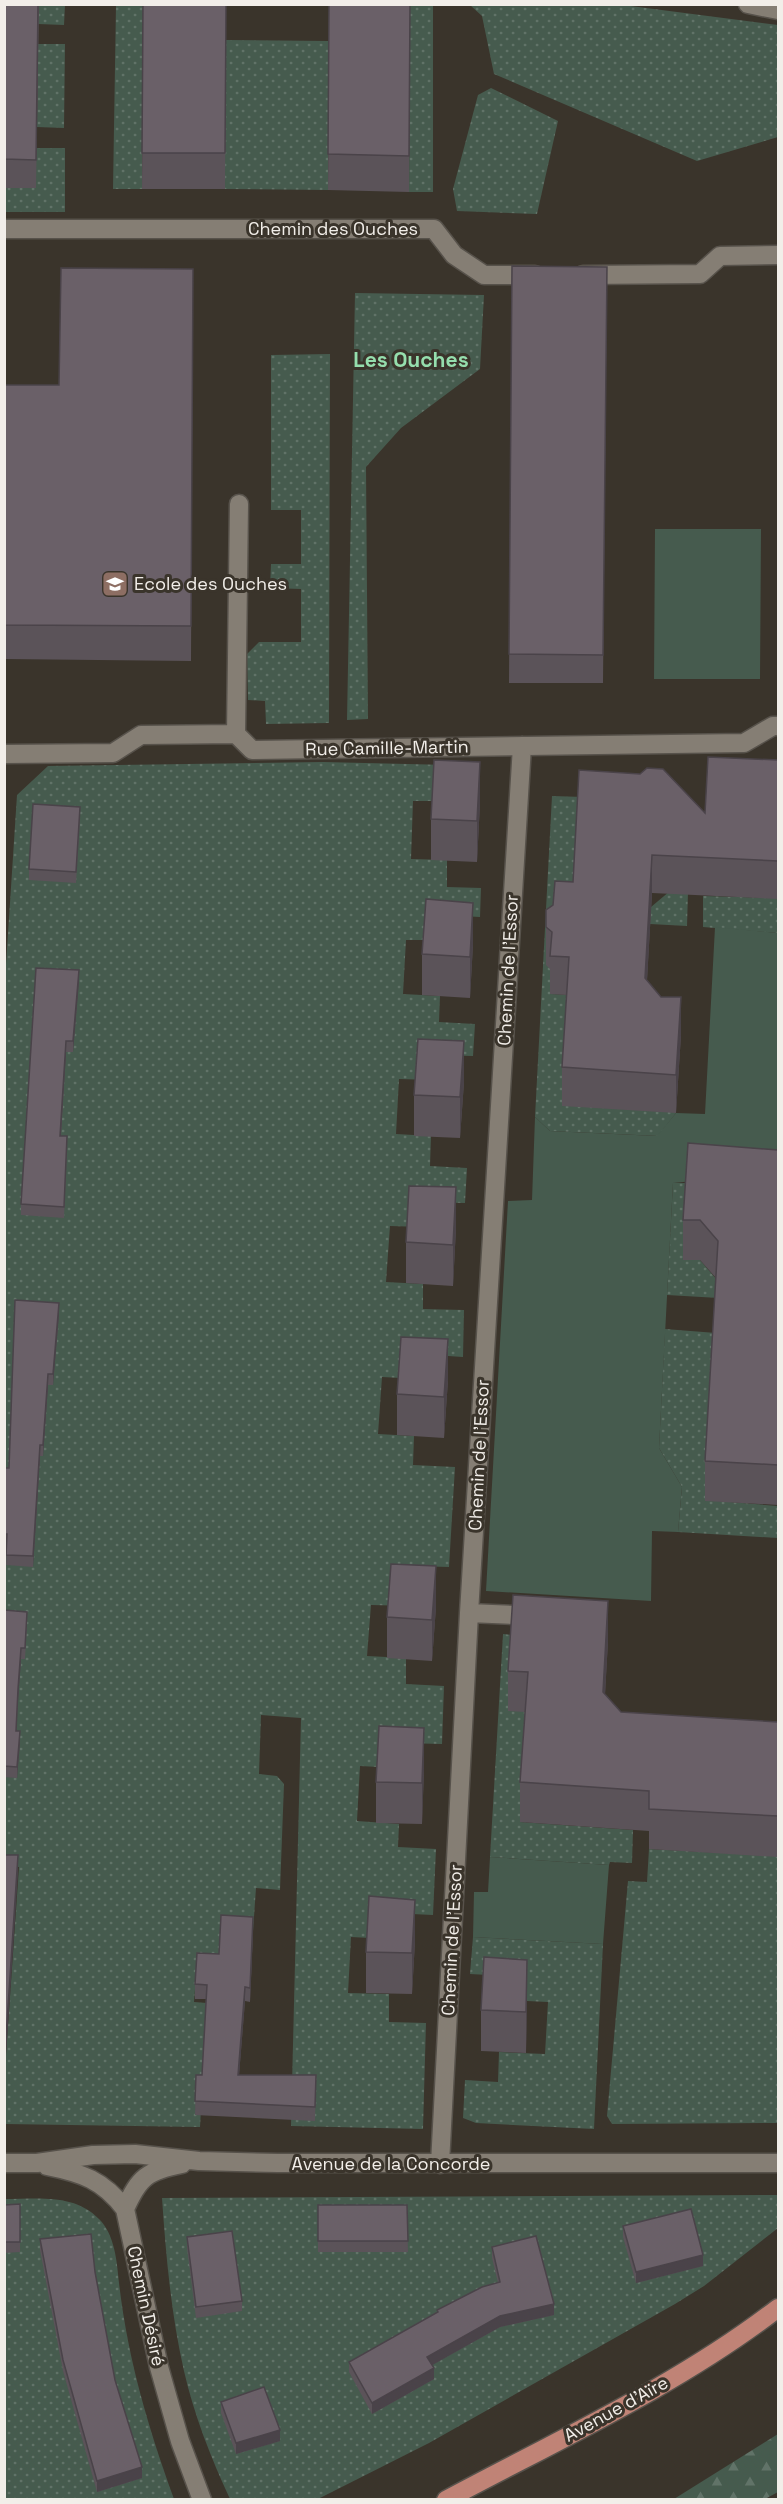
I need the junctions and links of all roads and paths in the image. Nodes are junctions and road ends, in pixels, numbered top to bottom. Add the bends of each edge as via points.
1 (748, 4) edge
2 (778, 10) edge
3 (4, 229) edge
4 (778, 255) edge
5 (239, 504) dead end
6 (778, 726) edge
7 (236, 734) junction
8 (522, 746) junction
9 (4, 754) edge
10 (469, 1613) junction
11 (554, 1617) edge
12 (198, 2161) junction
13 (4, 2163) edge
14 (37, 2163) junction
15 (778, 2163) edge
16 (440, 2164) junction
17 (125, 2209) junction
18 (778, 2308) edge
19 (512, 2465) junction
20 (202, 2499) edge
21 (446, 2499) edge
22 (469, 2499) edge

1 - 2 street
3 - 4 street, Chemin des Ouches via 435,229 454,255 484,275 700,274 720,256
5 - 7 street
6 - 8 street, Rue Camille-Martin via 744,743
7 - 8 street, Rue Camille-Martin via 252,750
7 - 9 street via 141,735 113,753
8 - 10 street, Chemin de l'Essor
10 - 11 street
10 - 16 street, Chemin de l'Essor
12 - 14 street, Avenue de la Concorde via 135,2154
12 - 16 street, Avenue de la Concorde
12 - 17 street via 145,2176 134,2187
13 - 14 street, Avenue de la Concorde
14 - 17 street via 97,2181
15 - 16 street, Avenue de la Concorde
17 - 20 street, Chemin Désiré via 159,2367
18 - 19 main road, Avenue d'Aïre via 680,2373
19 - 21 main road, Avenue d'Aïre
19 - 22 main road

